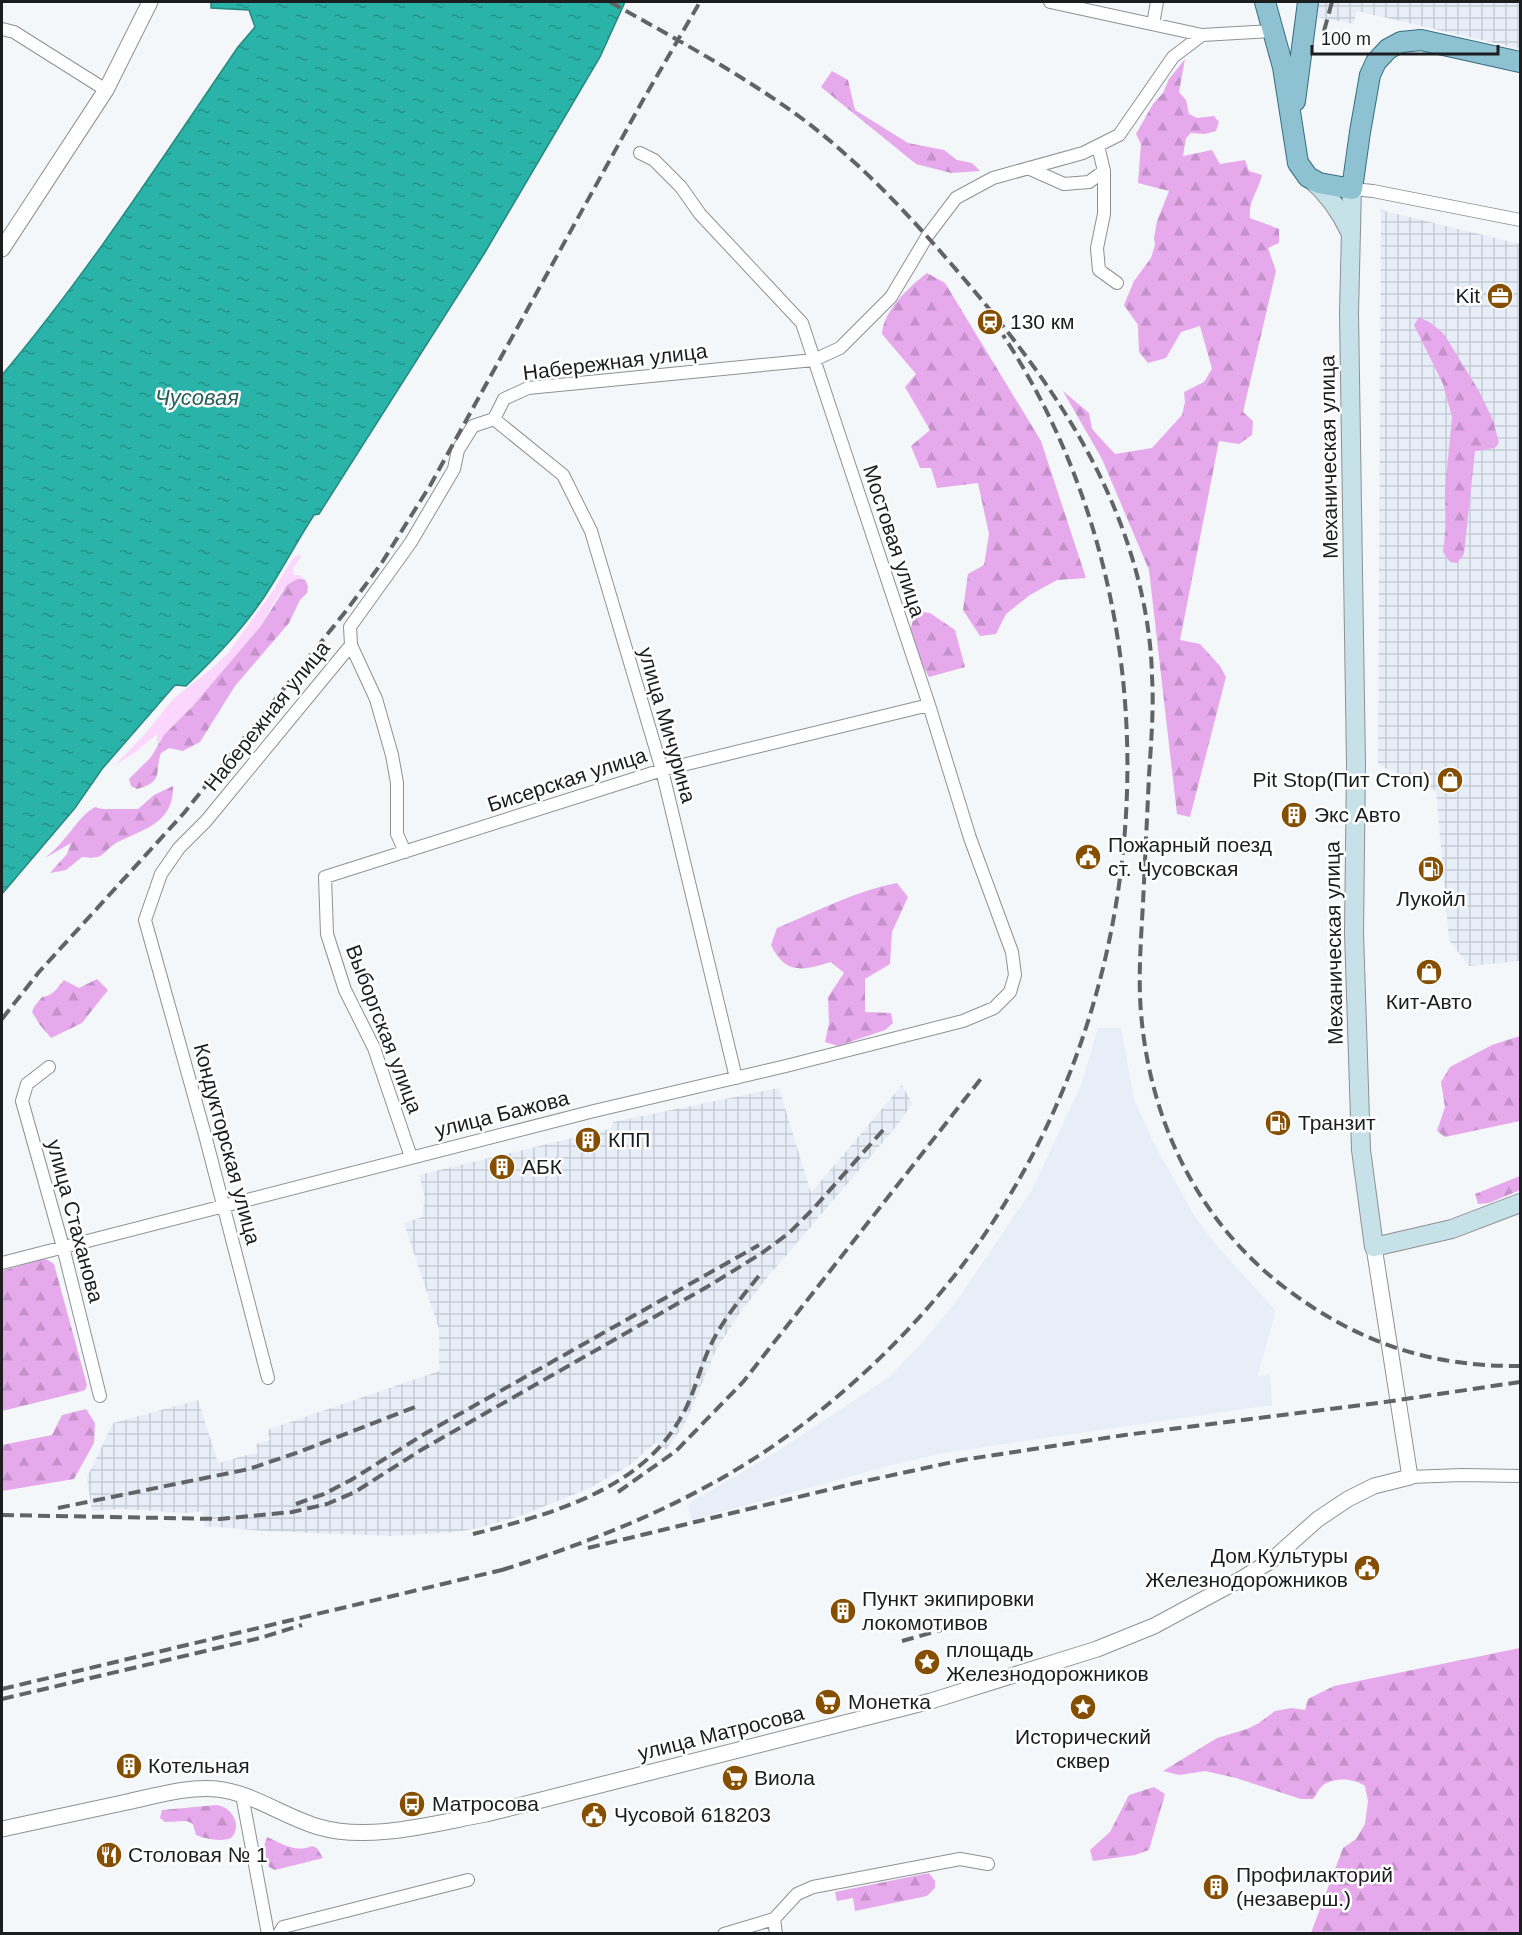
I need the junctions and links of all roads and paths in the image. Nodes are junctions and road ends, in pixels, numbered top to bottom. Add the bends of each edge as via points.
1 (150, 2) edge
2 (1050, 2) edge
3 (1157, 2) edge
4 (1264, 2) edge
5 (1308, 2) edge
6 (1153, 24) junction
7 (2, 30) edge
8 (1273, 31) junction
9 (1202, 35) junction
10 (1521, 62) edge
11 (105, 90) junction
12 (1294, 140) junction
13 (1098, 146) junction
14 (640, 153) dead end
15 (1028, 168) junction
16 (1104, 171) junction
17 (1308, 177) junction
18 (1352, 189) junction
19 (1521, 220) edge
20 (1351, 235) junction
21 (2, 249) edge
22 (1118, 283) dead end
23 (814, 360) junction
24 (494, 419) junction
25 (351, 645) junction
26 (929, 705) junction
27 (662, 770) junction
28 (405, 852) junction
29 (325, 877) joint
30 (146, 921) joint
31 (1007, 995) joint
32 (49, 1067) dead end
33 (736, 1078) junction
34 (411, 1157) junction
35 (1521, 1203) edge
36 (224, 1205) junction
37 (63, 1247) junction
38 (1374, 1247) junction
39 (2, 1263) edge
40 (268, 1378) dead end
41 (100, 1396) dead end
42 (1521, 1476) edge
43 (1410, 1477) junction
44 (242, 1795) junction
45 (2, 1829) edge
46 (988, 1864) dead end
47 (468, 1880) dead end
48 (774, 1919) junction
49 (268, 1934) edge
50 (279, 1934) edge
51 (724, 1934) edge
52 (777, 1934) edge

1 - 11 street
2 - 6 street
3 - 6 street
4 - 8 main road
5 - 12 main road
6 - 9 street
7 - 11 street via 14,32
8 - 9 street
8 - 12 main road via 1283,67
9 - 13 street, Набережная улица via 1173,57 1119,135
10 - 18 main road via 1421,40 1401,42 1388,49 1370,75
11 - 21 street
12 - 17 main road via 1298,163
13 - 15 street, Набережная улица
13 - 16 street
14 - 23 street, Мостовая улица via 654,160 681,187 700,214 802,323
15 - 16 street via 1064,184 1089,182
15 - 23 street, Набережная улица via 993,178 957,198 928,235 891,297 840,348
16 - 22 street via 1104,214 1097,248 1099,270
17 - 18 main road
17 - 20 main road via 1328,195
18 - 19 street
18 - 20 main road, Механическая улица
20 - 38 main road, Механическая улица via 1354,932 1361,1150
23 - 24 street, Набережная улица via 528,388 504,399
23 - 26 street, Мостовая улица
24 - 25 street, Набережная улица via 473,426 458,450 454,469 411,542 350,627
24 - 27 street, улица Мичурина via 563,475 591,531
25 - 28 street via 376,699 392,755 397,783 397,834
25 - 30 street, Набережная улица via 206,821 179,848 161,874
26 - 27 street, Бисерская улица
26 - 31 street, Мостовая улица via 970,838 1013,957 1015,979
27 - 28 street, Бисерская улица
27 - 33 street, улица Мичурина
28 - 29 street, Бисерская улица
29 - 34 street, Выборгская улица via 327,934 345,990 374,1048
30 - 36 street, Кондукторская улица
31 - 33 street, улица Бажова via 989,1011 963,1021
32 - 37 street, улица Стаханова via 27,1084 22,1101
33 - 34 street, улица Бажова
34 - 36 street, улица Бажова
35 - 38 main road via 1452,1229
36 - 37 street, улица Бажова
36 - 40 street, Кондукторская улица
37 - 39 street, улица Бажова
37 - 41 street, улица Стаханова
38 - 43 street, Механическая улица
42 - 43 street
43 - 44 street, улица Матросова via 1374,1486 1348,1499 1265,1564 1154,1626 1097,1649 931,1701 429,1825 363,1833 333,1831
44 - 45 street, улица Матросова via 194,1789
44 - 49 street
46 - 48 street via 960,1859 813,1887 797,1894
47 - 50 street via 283,1927
48 - 51 street
48 - 52 street

